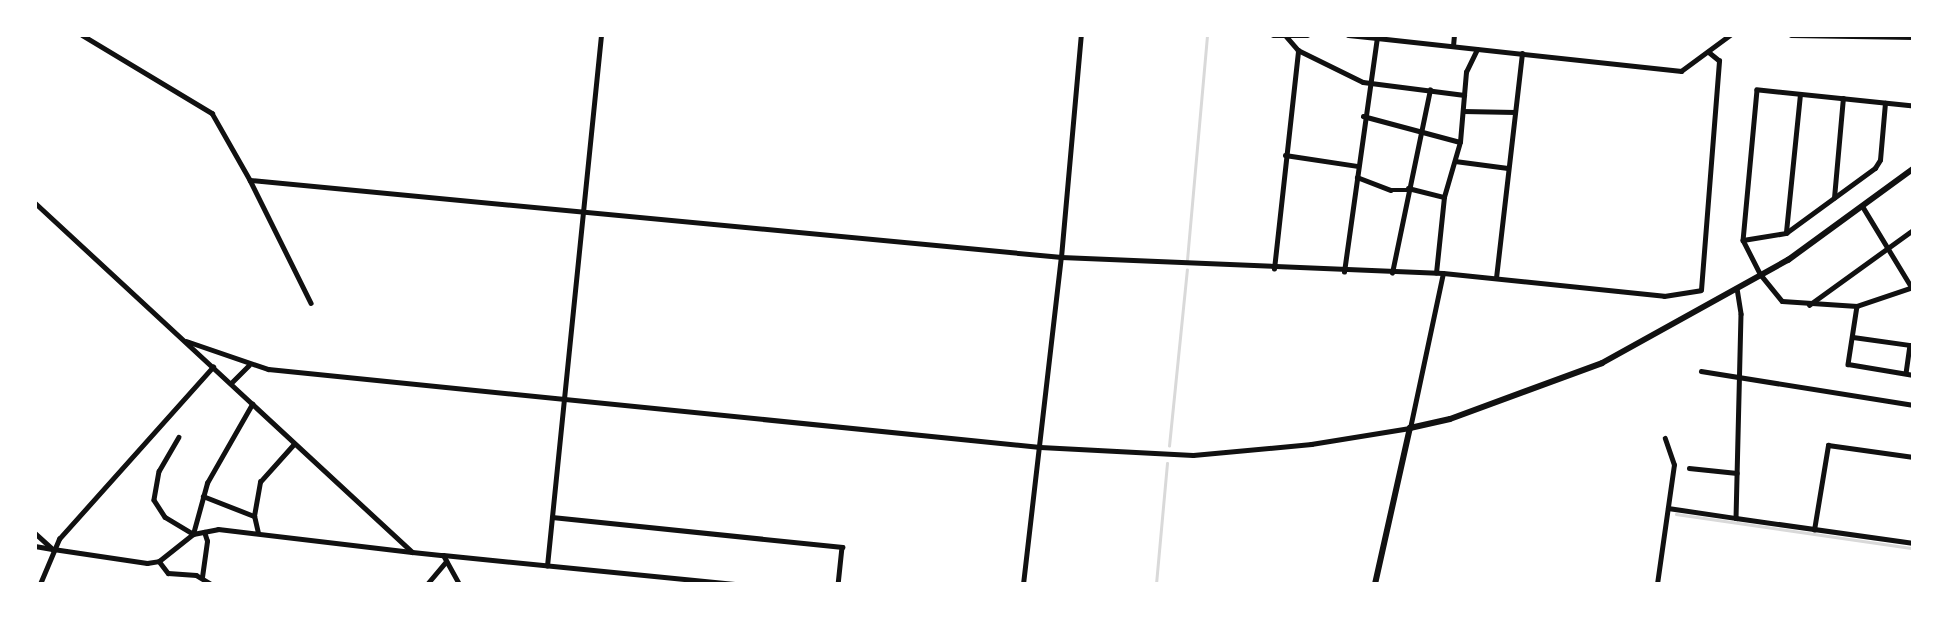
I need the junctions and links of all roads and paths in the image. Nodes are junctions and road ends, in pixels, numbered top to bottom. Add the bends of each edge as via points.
1 (82, 35) edge
2 (601, 35) edge
3 (1081, 35) edge
4 (1272, 35) edge
5 (1307, 35) edge
6 (1348, 35) edge
7 (1454, 35) edge
8 (1730, 35) edge
9 (1791, 35) edge
10 (1286, 36) edge
11 (1806, 36) edge
12 (1895, 36) edge
13 (1850, 37) edge
14 (1913, 37) edge
15 (1377, 38) junction
16 (1453, 46) junction
17 (1477, 48) junction
18 (1298, 50) junction
19 (1709, 53) junction
20 (1521, 54) junction
21 (1371, 83) junction
22 (1430, 90) junction
23 (1800, 94) junction
24 (1464, 95) junction
25 (1843, 98) junction
26 (1885, 103) junction
27 (1913, 106) edge
28 (1462, 111) junction
29 (1515, 112) junction
30 (1363, 116) junction
31 (1420, 133) junction
32 (1460, 142) junction
33 (1285, 155) junction
34 (1455, 161) junction
35 (1358, 166) junction
36 (1508, 168) junction
37 (1913, 169) edge
38 (1357, 177) junction
39 (250, 180) junction
40 (1408, 189) junction
41 (1444, 197) junction
42 (1834, 198) junction
43 (35, 203) edge
44 (1863, 207) junction
45 (583, 212) junction
46 (1913, 230) edge
47 (1786, 233) junction
48 (1743, 240) junction
49 (1889, 247) junction
50 (1061, 257) junction
51 (1274, 269) junction
52 (1344, 272) junction
53 (1392, 273) junction
54 (1439, 273) junction
55 (1761, 275) junction
56 (1496, 278) junction
57 (1737, 287) junction
58 (1912, 287) edge
59 (1700, 290) joint
60 (311, 303) dead end
61 (1808, 305) junction
62 (1857, 306) junction
63 (1853, 337) junction
64 (186, 341) junction
65 (249, 365) junction
66 (214, 367) junction
67 (1701, 371) dead end
68 (1906, 373) junction
69 (1913, 375) edge
70 (1739, 378) junction
71 (231, 383) junction
72 (564, 399) junction
73 (252, 404) junction
74 (1913, 405) edge
75 (1410, 428) junction
76 (179, 437) dead end
77 (1665, 439) dead end
78 (294, 444) junction
79 (1040, 447) junction
80 (1913, 457) edge
81 (1689, 468) dead end
82 (1737, 473) junction
83 (203, 496) junction
84 (1668, 508) junction
85 (254, 516) junction
86 (552, 517) junction
87 (1736, 518) junction
88 (1814, 530) junction
89 (204, 531) junction
90 (35, 533) edge
91 (258, 533) junction
92 (193, 534) junction
93 (1913, 543) edge
94 (35, 546) edge
95 (53, 549) junction
96 (412, 552) junction
97 (444, 558) junction
98 (159, 561) junction
99 (547, 566) junction
100 (202, 577) junction
101 (40, 584) edge
102 (211, 584) edge
103 (427, 584) edge
104 (459, 584) edge
105 (735, 584) edge
106 (838, 584) edge
107 (1023, 584) edge
108 (1375, 584) edge
109 (1657, 584) edge

1 - 39 street via 212,113
2 - 45 street
3 - 50 street
4 - 10 street
5 - 10 street
6 - 15 street
7 - 16 street
8 - 19 street
9 - 11 street
10 - 18 street
11 - 13 street
12 - 13 street
12 - 14 street
15 - 16 street
15 - 21 street
16 - 17 street
17 - 20 street
17 - 24 street via 1465,72
18 - 21 street
18 - 33 street
19 - 20 street via 1681,71
19 - 59 street via 1719,61
20 - 29 street
21 - 22 street
21 - 30 street
22 - 24 street
22 - 31 street
23 - 25 street
23 - 47 street
23 - 48 street via 1757,90
24 - 28 street
25 - 26 street
25 - 42 street
26 - 27 street
26 - 42 street via 1880,160
28 - 29 street
28 - 32 street
29 - 36 street
30 - 31 street
30 - 35 street
31 - 32 street
31 - 40 street
32 - 34 street
33 - 35 street
33 - 51 street
34 - 36 street
34 - 41 street
35 - 38 street
36 - 56 street
37 - 44 main road
38 - 40 street via 1391,190
38 - 52 street
39 - 45 street
39 - 60 street
40 - 41 street
40 - 53 street
41 - 54 street
42 - 47 street
43 - 64 street
44 - 49 street
44 - 55 main road
45 - 50 street
45 - 72 street
46 - 49 street
47 - 48 street
48 - 55 street
49 - 58 street
49 - 61 street
50 - 51 street
50 - 79 street
51 - 52 street
52 - 53 street
53 - 54 street
54 - 56 street
54 - 75 street
55 - 57 main road
55 - 61 street via 1782,301
56 - 59 street via 1664,296
57 - 70 street
57 - 75 main road via 1602,363 1450,419
58 - 62 street
61 - 62 street
62 - 63 street
63 - 68 street via 1910,345
63 - 68 street via 1848,364
64 - 65 street
64 - 66 street
65 - 71 street
65 - 72 street
66 - 71 street
66 - 95 street
67 - 70 street
68 - 69 street
70 - 74 street
70 - 82 street
71 - 73 street
72 - 79 street
72 - 86 street
73 - 78 street
73 - 83 street
75 - 79 street via 1311,444 1193,455
75 - 108 main road
76 - 92 street via 159,471 154,500 165,516
77 - 84 street via 1674,465
78 - 85 street via 261,479
78 - 96 street
79 - 107 street
80 - 88 street via 1828,445
81 - 82 street
82 - 87 street
83 - 85 street
83 - 92 street
84 - 87 street
84 - 109 street
85 - 91 street
86 - 99 street
86 - 106 street via 842,547
87 - 88 street
88 - 93 street
89 - 91 street
89 - 92 street
89 - 100 street
90 - 95 street
91 - 96 street
92 - 98 street
94 - 95 street
95 - 98 street via 133,562
95 - 101 street
96 - 97 street
97 - 99 street
97 - 103 street
97 - 104 street
98 - 100 street via 167,573
99 - 105 street
100 - 102 street

